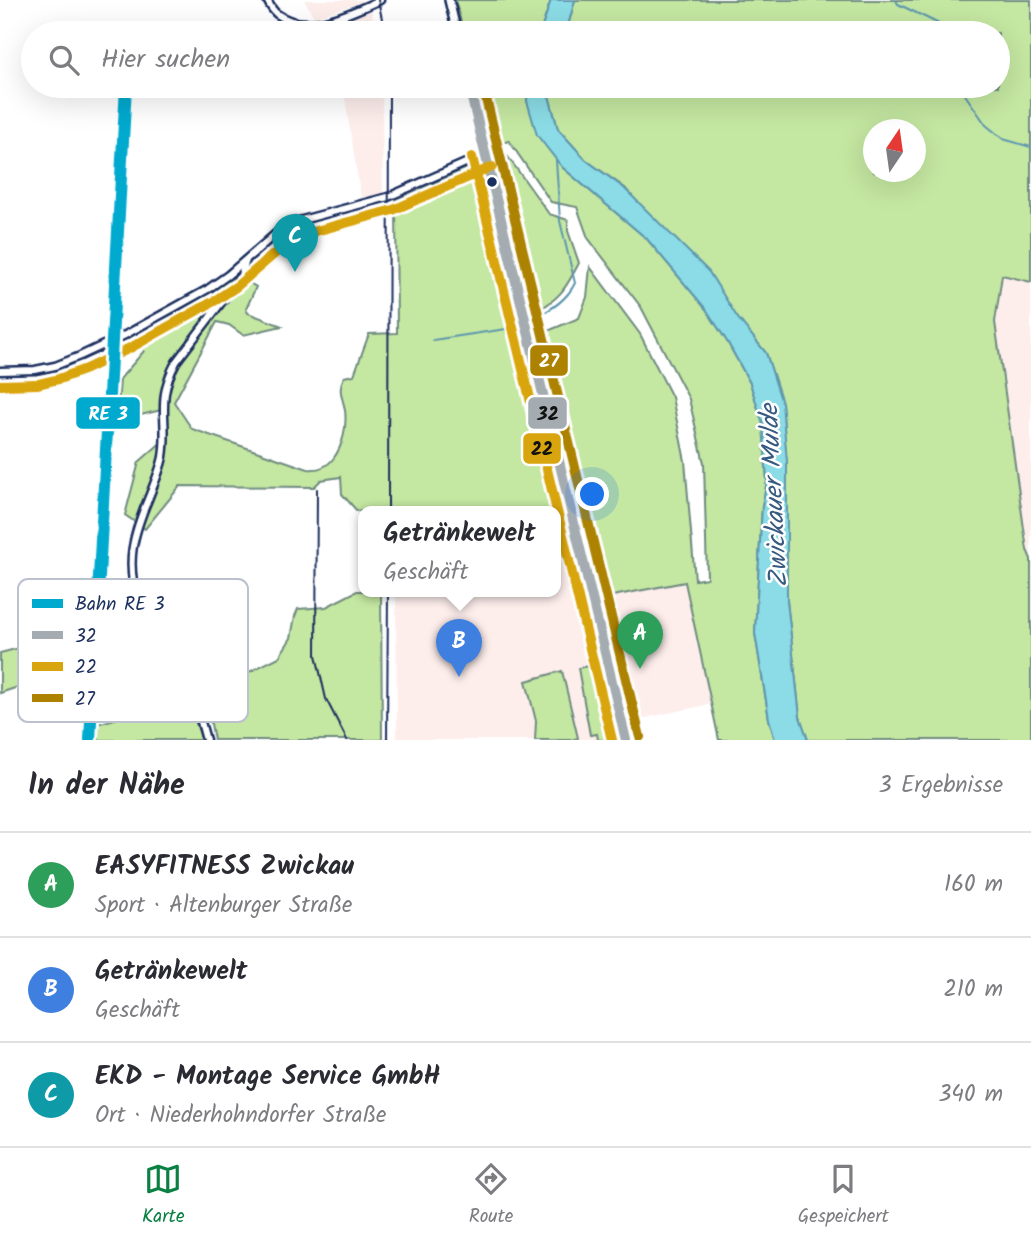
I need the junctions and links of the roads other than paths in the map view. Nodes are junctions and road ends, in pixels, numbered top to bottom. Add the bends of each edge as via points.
1 (267, 0) edge
2 (380, 0) edge
3 (449, 0) edge
4 (295, 21) edge
5 (329, 21) edge
6 (454, 21) edge
7 (473, 98) edge
8 (485, 154) junction
9 (247, 258) junction
10 (0, 371) edge
11 (132, 579) edge
12 (201, 722) edge
13 (206, 740) edge
14 (625, 740) edge

1 - 4 street via 276,13
2 - 5 street
3 - 6 street
7 - 8 street
8 - 9 street via 388,197 287,223
8 - 14 street
9 - 10 street via 208,289 125,335 55,366
9 - 11 street via 240,278 168,377 162,410 163,457 136,531
12 - 13 street

